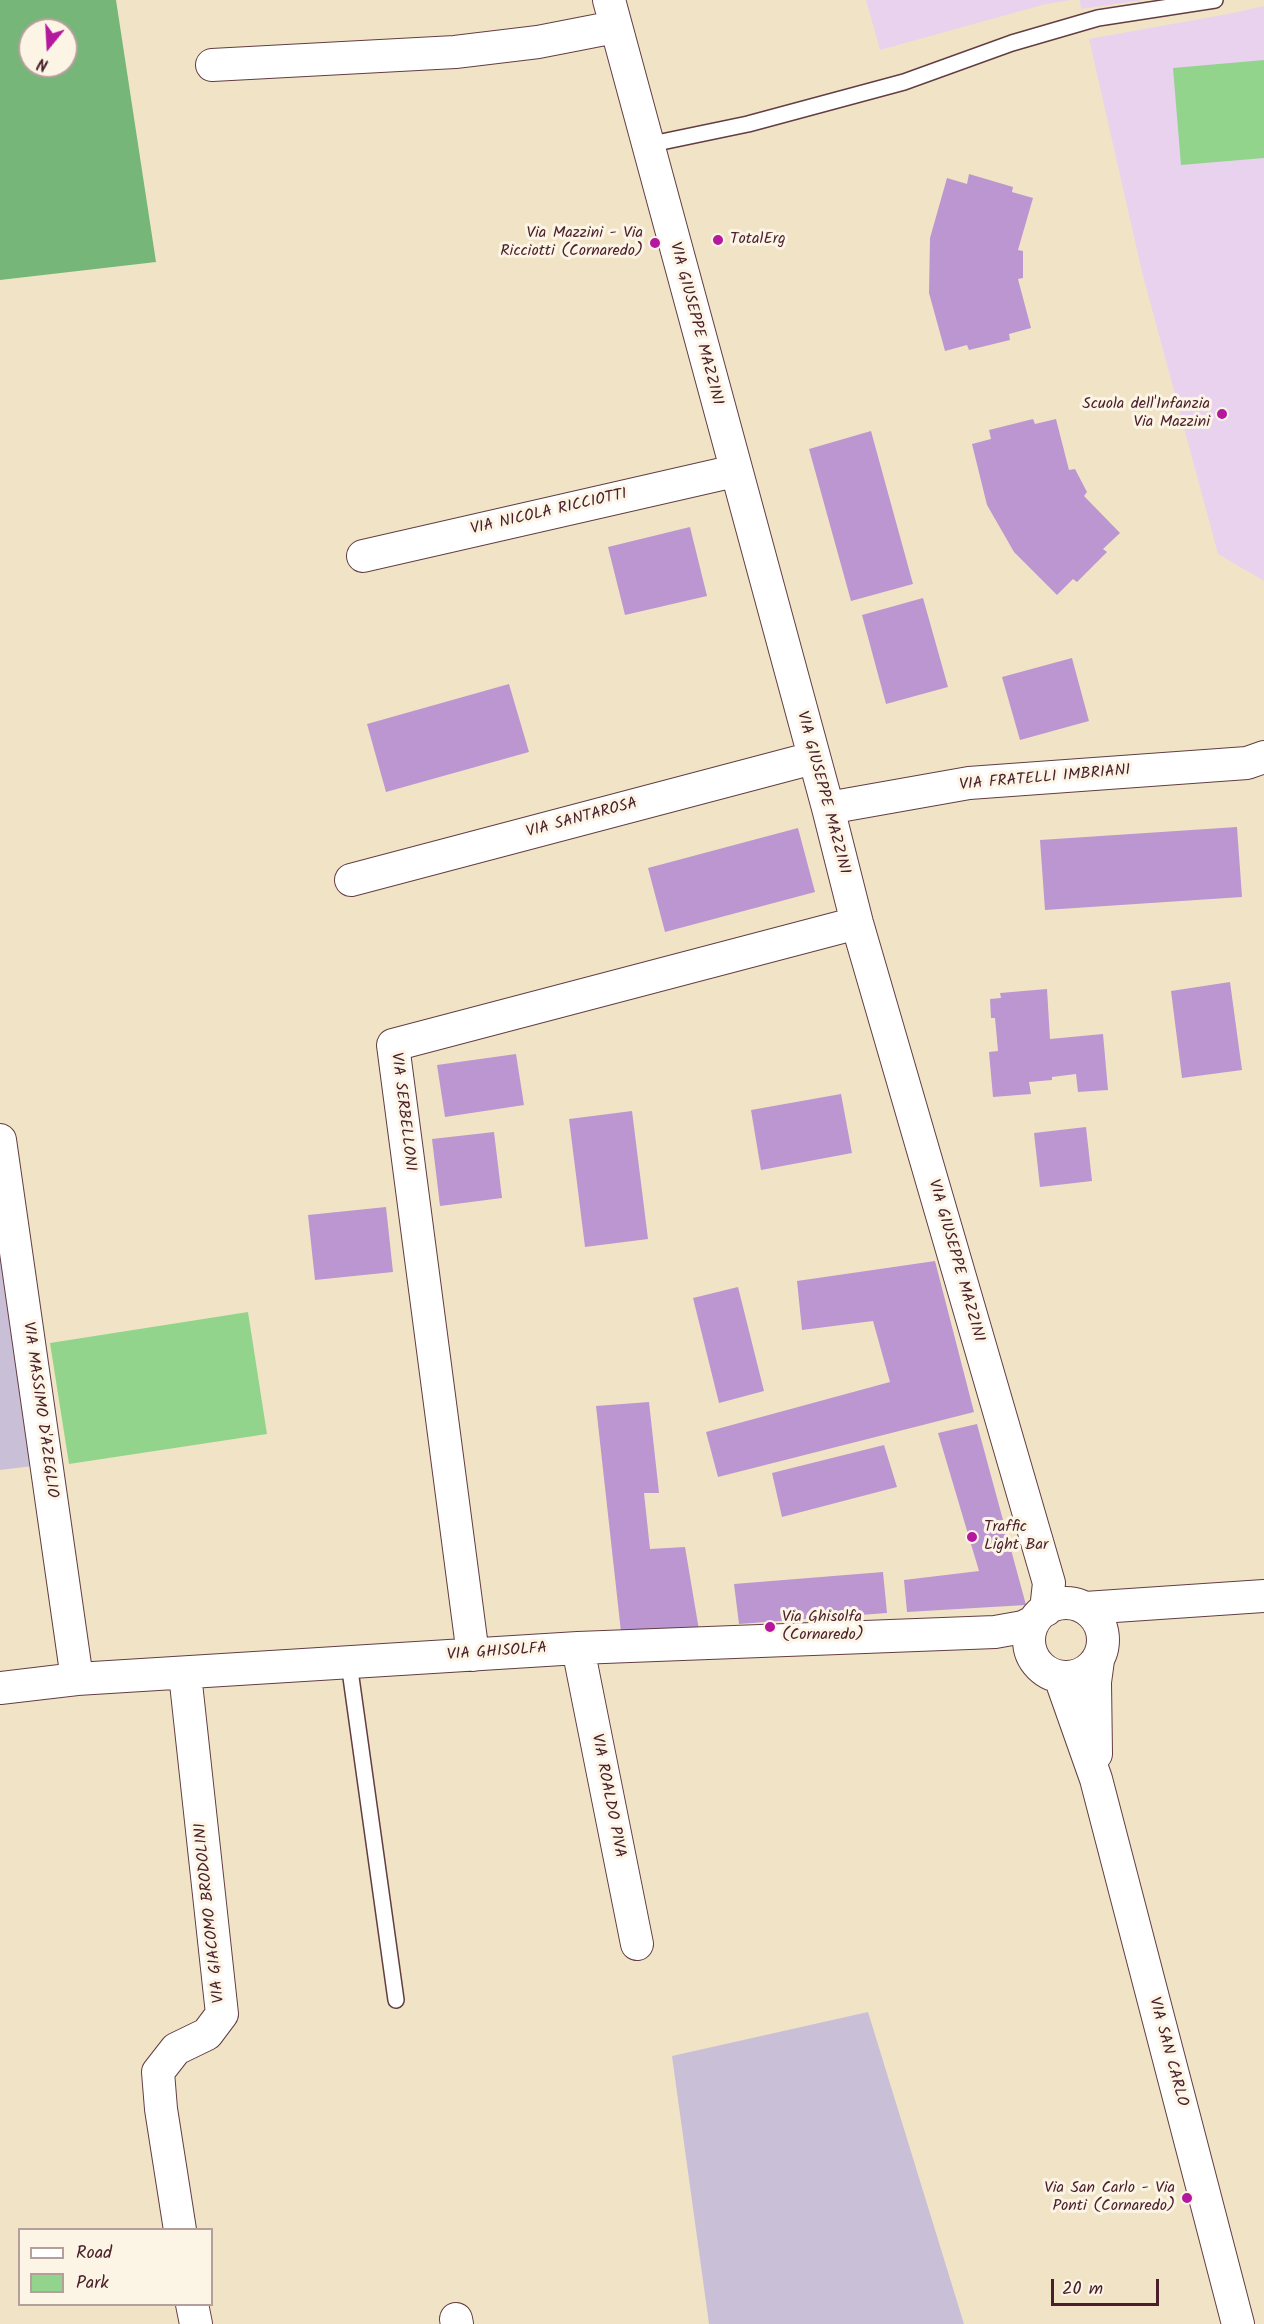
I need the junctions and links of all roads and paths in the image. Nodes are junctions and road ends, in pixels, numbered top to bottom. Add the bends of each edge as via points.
1 (1215, 0) edge
2 (612, 14) edge
3 (212, 65) dead end
4 (647, 145) junction
5 (735, 471) junction
6 (363, 556) dead end
7 (813, 758) junction
8 (1264, 758) edge
9 (828, 808) junction
10 (351, 880) dead end
11 (857, 923) junction
12 (0, 1140) edge
13 (1264, 1596) edge
14 (1059, 1614) junction
15 (578, 1648) junction
16 (472, 1655) junction
17 (1098, 1660) junction
18 (349, 1663) junction
19 (185, 1674) junction
20 (1060, 1677) junction
21 (77, 1679) junction
22 (0, 1688) edge
23 (1096, 1779) junction
24 (637, 1944) dead end
25 (396, 2000) dead end
26 (180, 2228) edge
27 (192, 2306) edge
28 (196, 2324) edge
29 (1238, 2324) edge

1 - 4 lane via 1098,18 1011,42 904,82 748,124
2 - 3 street via 538,42 456,52
2 - 4 street, VIA GIUSEPPE MAZZINI
4 - 5 street, VIA GIUSEPPE MAZZINI
5 - 6 street, VIA NICOLA RICCIOTTI
5 - 7 street, VIA GIUSEPPE MAZZINI
7 - 9 street, VIA GIUSEPPE MAZZINI
7 - 10 street, VIA SANTAROSA
8 - 9 street, VIA FRATELLI IMBRIANI via 1247,763 969,783
9 - 11 street, VIA GIUSEPPE MAZZINI
11 - 14 street, VIA GIUSEPPE MAZZINI
11 - 16 street, VIA SERBELLONI via 393,1045
12 - 21 street, VIA MASSIMO D'AZEGLIO
13 - 14 street, VIA GHISOLFA
14 - 15 street, VIA GHISOLFA via 995,1632
14 - 17 street, VIA SAN CARLO via 1103,1648
14 - 20 street via 1038,1664
15 - 16 street, VIA GHISOLFA
15 - 24 street, VIA ROALDO PIVA
16 - 18 street, VIA GHISOLFA
17 - 20 street via 1074,1677
17 - 23 street, VIA SAN CARLO
18 - 19 street, VIA GHISOLFA
18 - 25 lane
19 - 21 street, VIA GHISOLFA
19 - 26 street, VIA GIACOMO BRODOLINI via 222,2014 207,2034 176,2049 158,2072
20 - 23 street, VIA SAN CARLO
21 - 22 street, VIA GHISOLFA
23 - 29 street, VIA SAN CARLO
27 - 28 street

